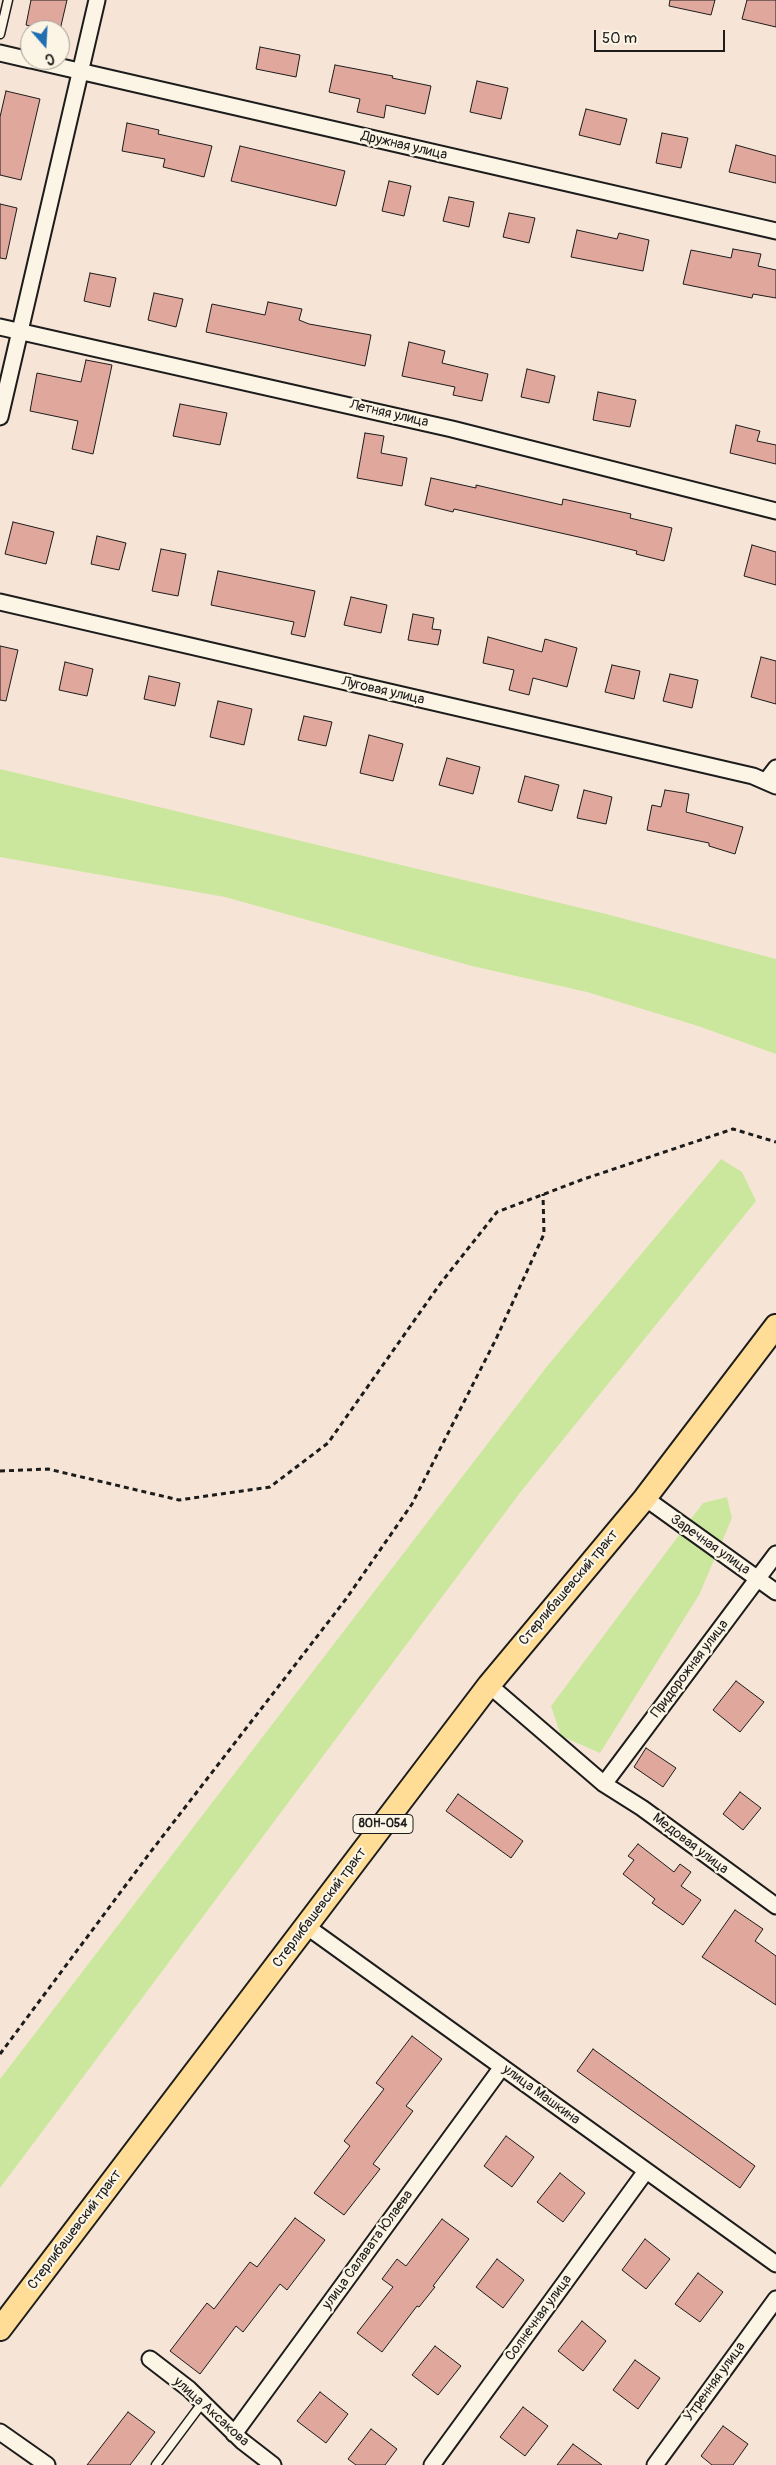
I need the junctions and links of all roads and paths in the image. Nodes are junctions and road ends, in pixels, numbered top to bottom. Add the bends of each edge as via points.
1 (8, 0) edge
2 (96, 0) edge
3 (0, 34) edge
4 (0, 53) edge
5 (20, 58) edge
6 (70, 69) edge
7 (79, 71) junction
8 (776, 231) edge
9 (0, 327) edge
10 (20, 332) junction
11 (0, 417) edge
12 (776, 511) edge
13 (0, 602) edge
14 (776, 768) edge
15 (771, 784) edge
16 (776, 1142) edge
17 (543, 1194) junction
18 (776, 1326) edge
19 (0, 1471) edge
20 (644, 1498) junction
21 (776, 1554) edge
22 (758, 1578) junction
23 (776, 1592) edge
24 (489, 1685) junction
25 (604, 1784) junction
26 (776, 1906) edge
27 (306, 1926) junction
28 (0, 2054) edge
29 (502, 2067) junction
30 (646, 2171) junction
31 (776, 2264) edge
32 (776, 2299) edge
33 (0, 2329) edge
34 (150, 2359) dead end
35 (203, 2402) junction
36 (0, 2432) edge
37 (234, 2434) junction
38 (31, 2460) edge
39 (47, 2465) edge
40 (156, 2465) edge
41 (273, 2465) edge
42 (432, 2465) edge
43 (655, 2465) edge

1 - 3 lane
2 - 7 street
4 - 5 street, Дружная улица
6 - 7 street, Дружная улица
7 - 8 street, Дружная улица
7 - 10 street
9 - 10 street, Летняя улица
10 - 11 street
10 - 12 street, Летняя улица via 452,429
13 - 15 street, Луговая улица
14 - 15 street, Луговая улица
16 - 17 path via 733,1129
17 - 19 path via 497,1212 440,1284 328,1443 270,1487 179,1500 48,1469
17 - 28 path via 544,1234 496,1339 412,1504 346,1599
18 - 20 main road, Стерлибашевский тракт / 80Н-054
20 - 22 street, Заречная улица
20 - 24 main road, Стерлибашевский тракт / 80Н-054
21 - 22 street, Придорожная улица
22 - 23 street, Заречная улица
22 - 25 street, Придорожная улица
24 - 25 street, Медовая улица
24 - 27 main road, Стерлибашевский тракт / 80Н-054
25 - 26 street, Медовая улица
27 - 29 street, улица Машкина
27 - 33 main road, Стерлибашевский тракт / 80Н-054
29 - 30 street, улица Машкина
29 - 37 street, улица Салавата Юлаева
30 - 31 street, улица Машкина
30 - 42 street, Солнечная улица
32 - 43 street, Утренняя улица
34 - 35 street, улица Аксакова
35 - 37 street, улица Аксакова
35 - 40 lane
36 - 38 street
37 - 41 street, улица Аксакова
38 - 39 street

